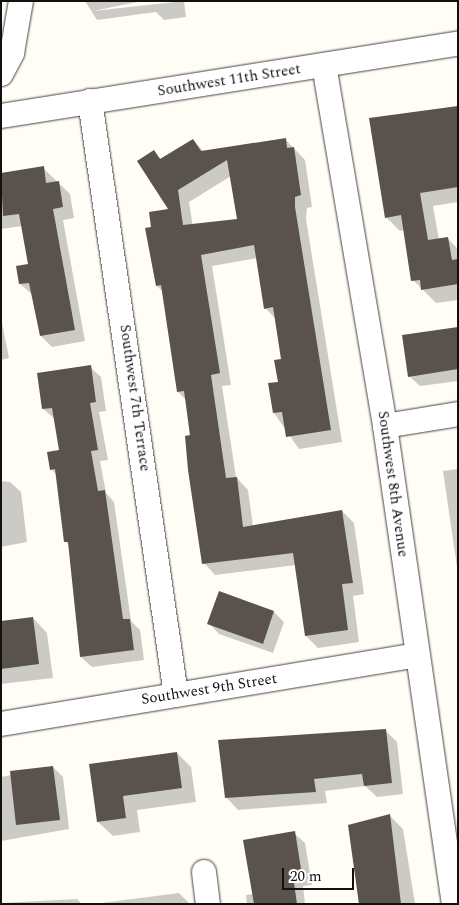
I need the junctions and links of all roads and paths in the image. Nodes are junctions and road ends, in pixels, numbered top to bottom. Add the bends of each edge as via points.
1 (21, 1) edge
2 (458, 44) edge
3 (324, 65) junction
4 (1, 74) edge
5 (90, 102) junction
6 (1, 116) edge
7 (458, 414) edge
8 (385, 426) junction
9 (417, 655) junction
10 (176, 695) junction
11 (1, 724) edge
12 (449, 805) edge
13 (204, 872) dead end
14 (208, 904) edge
15 (454, 904) edge

1 - 4 street via 12,53
2 - 3 street, Southwest 11th Street
3 - 5 street, Southwest 11th Street
3 - 8 street, Southwest 8th Avenue
5 - 6 street, Southwest 11th Street
5 - 10 street, Southwest 7th Terrace
7 - 8 street
8 - 9 street, Southwest 8th Avenue
9 - 10 street, Southwest 9th Street
9 - 12 street, Southwest 8th Avenue
10 - 11 street, Southwest 9th Street
12 - 15 street, Southwest 8th Avenue
13 - 14 street

